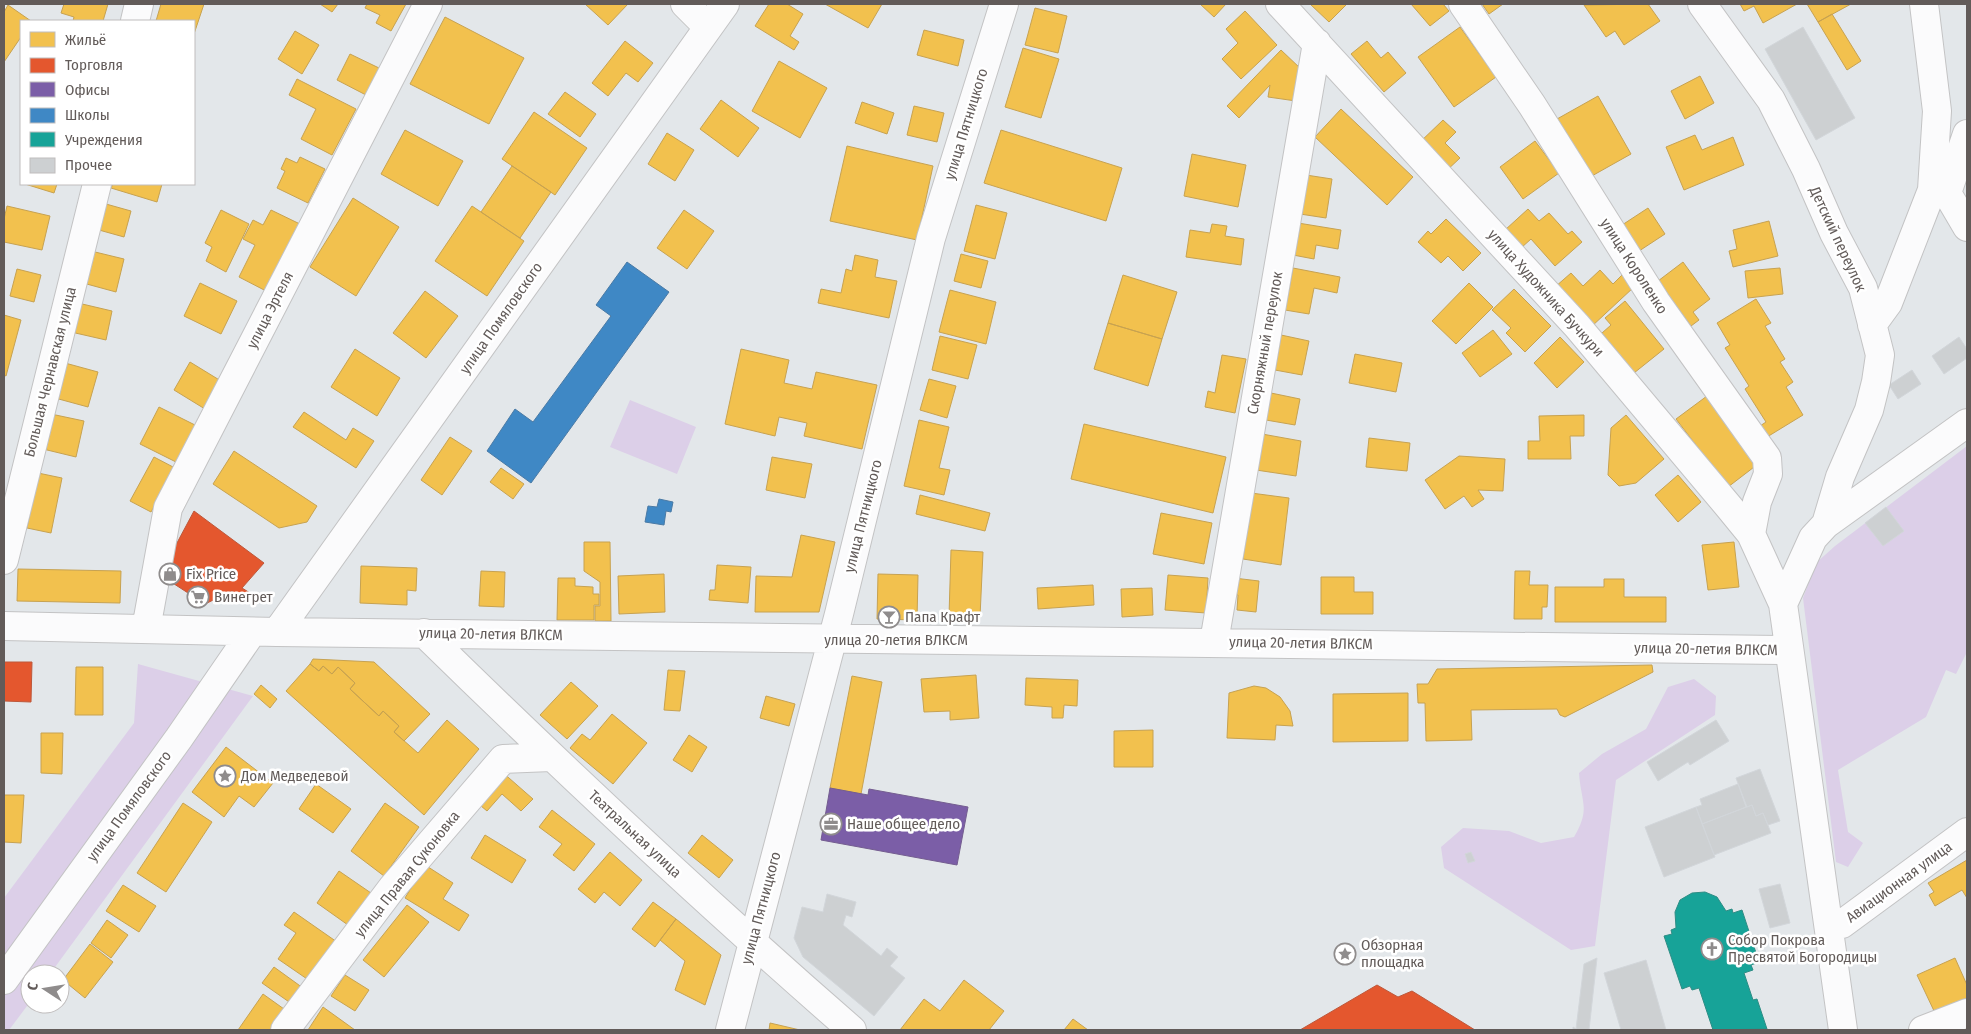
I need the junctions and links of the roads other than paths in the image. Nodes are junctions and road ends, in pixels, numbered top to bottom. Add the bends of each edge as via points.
1 (139, 4) edge
2 (428, 4) edge
3 (685, 4) edge
4 (725, 4) edge
5 (1004, 4) edge
6 (1280, 4) edge
7 (1463, 4) edge
8 (1702, 4) edge
9 (1924, 4) edge
10 (135, 20) edge
11 (708, 27) junction
12 (1317, 43) junction
13 (1967, 134) edge
14 (97, 185) edge
15 (1967, 227) edge
16 (1872, 325) junction
17 (1967, 423) edge
18 (1826, 524) junction
19 (1751, 534) junction
20 (4, 560) edge
21 (1783, 604) junction
22 (4, 626) edge
23 (146, 628) junction
24 (265, 632) junction
25 (424, 633) junction
26 (832, 639) junction
27 (1214, 642) junction
28 (1788, 650) junction
29 (552, 757) junction
30 (1967, 832) edge
31 (1830, 927) junction
32 (752, 942) junction
33 (4, 980) edge
34 (1967, 1013) edge
35 (285, 1030) edge
36 (730, 1030) edge
37 (852, 1030) edge
38 (1843, 1030) edge
39 (1923, 1030) edge

1 - 10 street
2 - 23 street, улица Эртеля via 168,508
3 - 11 street
4 - 11 street, улица Помяловского
5 - 26 street, улица Пятницкого via 931,238
6 - 12 street, улица Художника Бучкури
7 - 19 street, улица Короленко via 1532,104 1656,302 1767,458 1768,474 1757,502
8 - 16 street, Детский переулок via 1771,100 1863,288
9 - 16 street via 1937,111 1932,190 1888,303
11 - 24 street, улица Помяловского
12 - 19 street, улица Художника Бучкури via 1577,326
12 - 27 street, Скорняжный переулок
13 - 15 street via 1947,193
14 - 20 street, Большая Чернавская улица
16 - 18 street, Детский переулок via 1880,355 1876,382 1869,410 1840,477
17 - 18 street
18 - 21 street via 1813,538
19 - 21 street, улица Художника Бучкури
21 - 28 street
22 - 23 street, улица 20-летия ВЛКСМ
23 - 24 street, улица 20-летия ВЛКСМ
24 - 25 street, улица 20-летия ВЛКСМ
24 - 33 street, улица Помяловского via 179,738
25 - 26 street, улица 20-летия ВЛКСМ
25 - 29 street, Театральная улица
26 - 27 street, улица 20-летия ВЛКСМ
26 - 32 street, улица Пятницкого
27 - 28 street, улица 20-летия ВЛКСМ
28 - 31 street
29 - 32 street, Театральная улица
29 - 35 street, улица Правая Суконовка via 503,759 392,888
30 - 31 street, Авиационная улица via 1842,924
31 - 38 street
32 - 36 street, улица Пятницкого
32 - 37 street, Театральная улица
34 - 39 street

